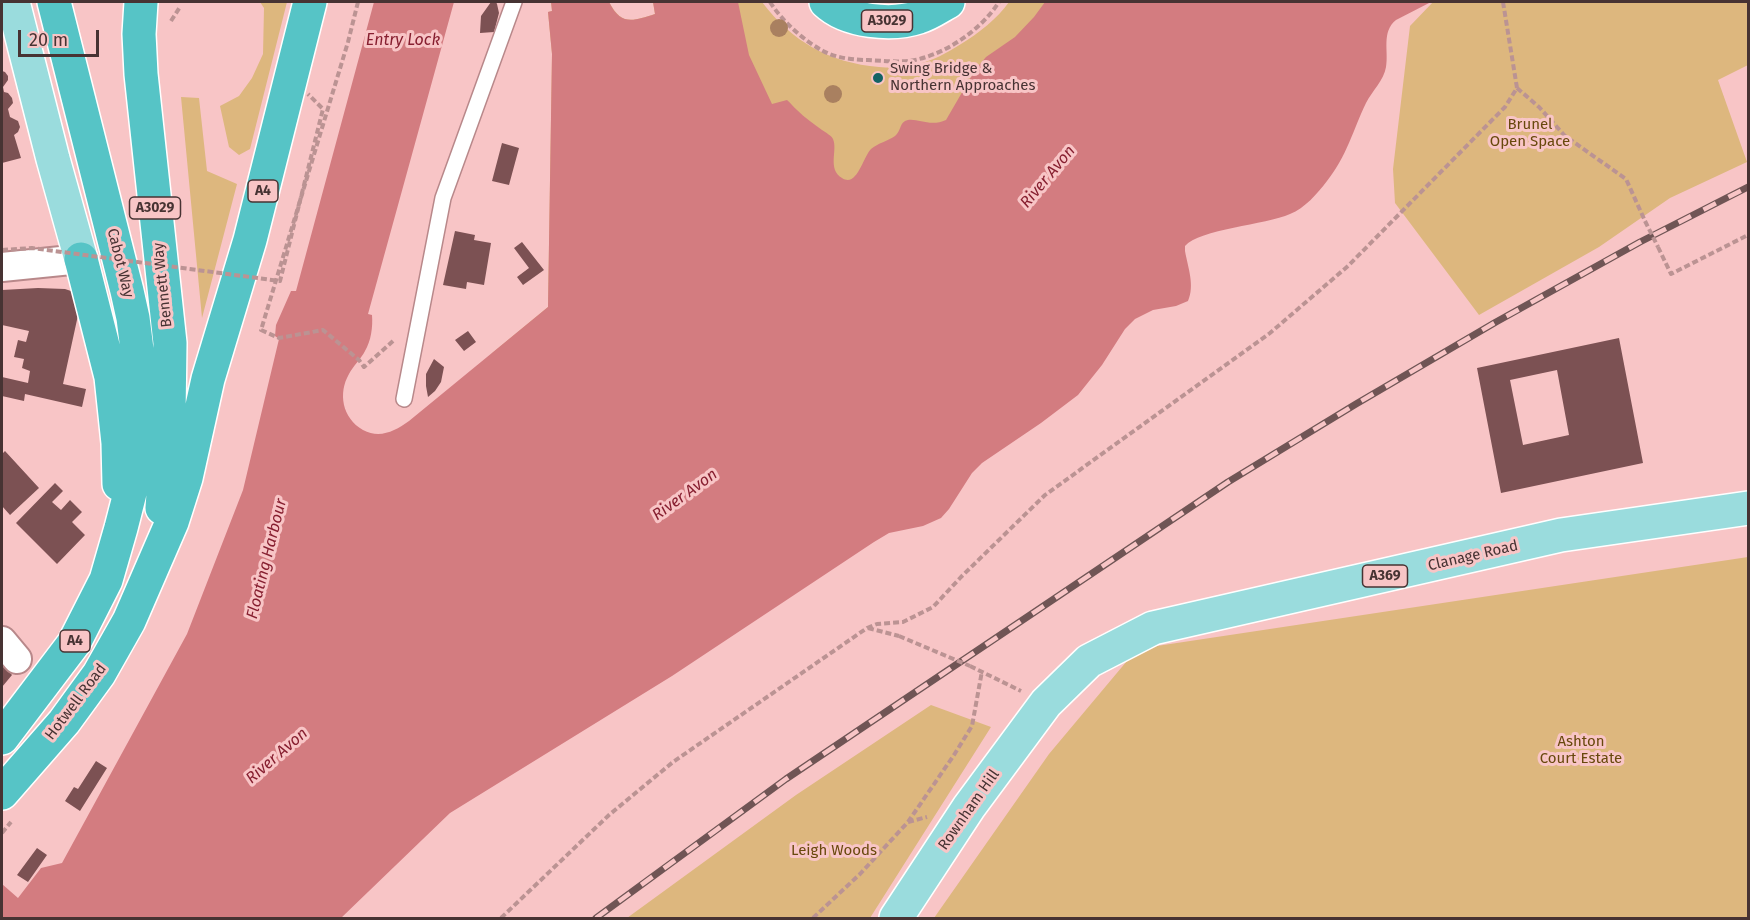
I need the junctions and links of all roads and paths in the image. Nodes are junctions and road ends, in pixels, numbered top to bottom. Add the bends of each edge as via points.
1 (14, 2) edge
2 (54, 2) edge
3 (141, 2) edge
4 (310, 2) edge
5 (358, 2) edge
6 (514, 2) edge
7 (826, 2) edge
8 (948, 2) edge
9 (1503, 2) edge
10 (1517, 88) junction
11 (308, 94) dead end
12 (1749, 236) edge
13 (2, 250) edge
14 (81, 259) junction
15 (2, 267) edge
16 (422, 302) junction
17 (404, 399) dead end
18 (1749, 508) edge
19 (121, 528) junction
20 (151, 568) junction
21 (867, 628) junction
22 (982, 671) junction
23 (1046, 703) junction
24 (2, 738) edge
25 (2, 793) edge
26 (501, 918) edge
27 (813, 918) edge
28 (896, 918) edge

1 - 14 main road, A4
2 - 19 highway, Cabot Way / A3029 via 133,318 143,419 139,458
3 - 20 highway, Bennett Way / A3029 via 141,74 170,343 166,467
4 - 20 highway, A4 via 250,240 208,380 186,478
5 - 16 path via 261,330 279,338 322,330 364,367 392,342
6 - 16 lane via 443,198
7 - 8 highway, A3029 via 855,18 890,22 920,17
9 - 10 path
10 - 12 path, bridge via 1565,136 1626,179 1671,274
10 - 21 path via 1505,107 1348,266 1270,333 1045,495 933,607 903,622
11 - 13 path, bridge via 322,109 280,281 32,248
14 - 15 street
14 - 19 highway, A4 via 111,377
16 - 17 lane
18 - 23 main road, Clanage Road / A369 via 1561,535 1153,628 1089,661
19 - 24 highway, A4 via 106,580 74,642
20 - 25 highway, Hotwell Road / A4 via 129,621 99,674 64,722
21 - 22 path, bridge via 899,636
21 - 26 path via 673,762 609,815
22 - 23 path
22 - 27 path via 972,726 941,774 908,822
23 - 28 main road, Rownham Hill / A369 via 969,807

